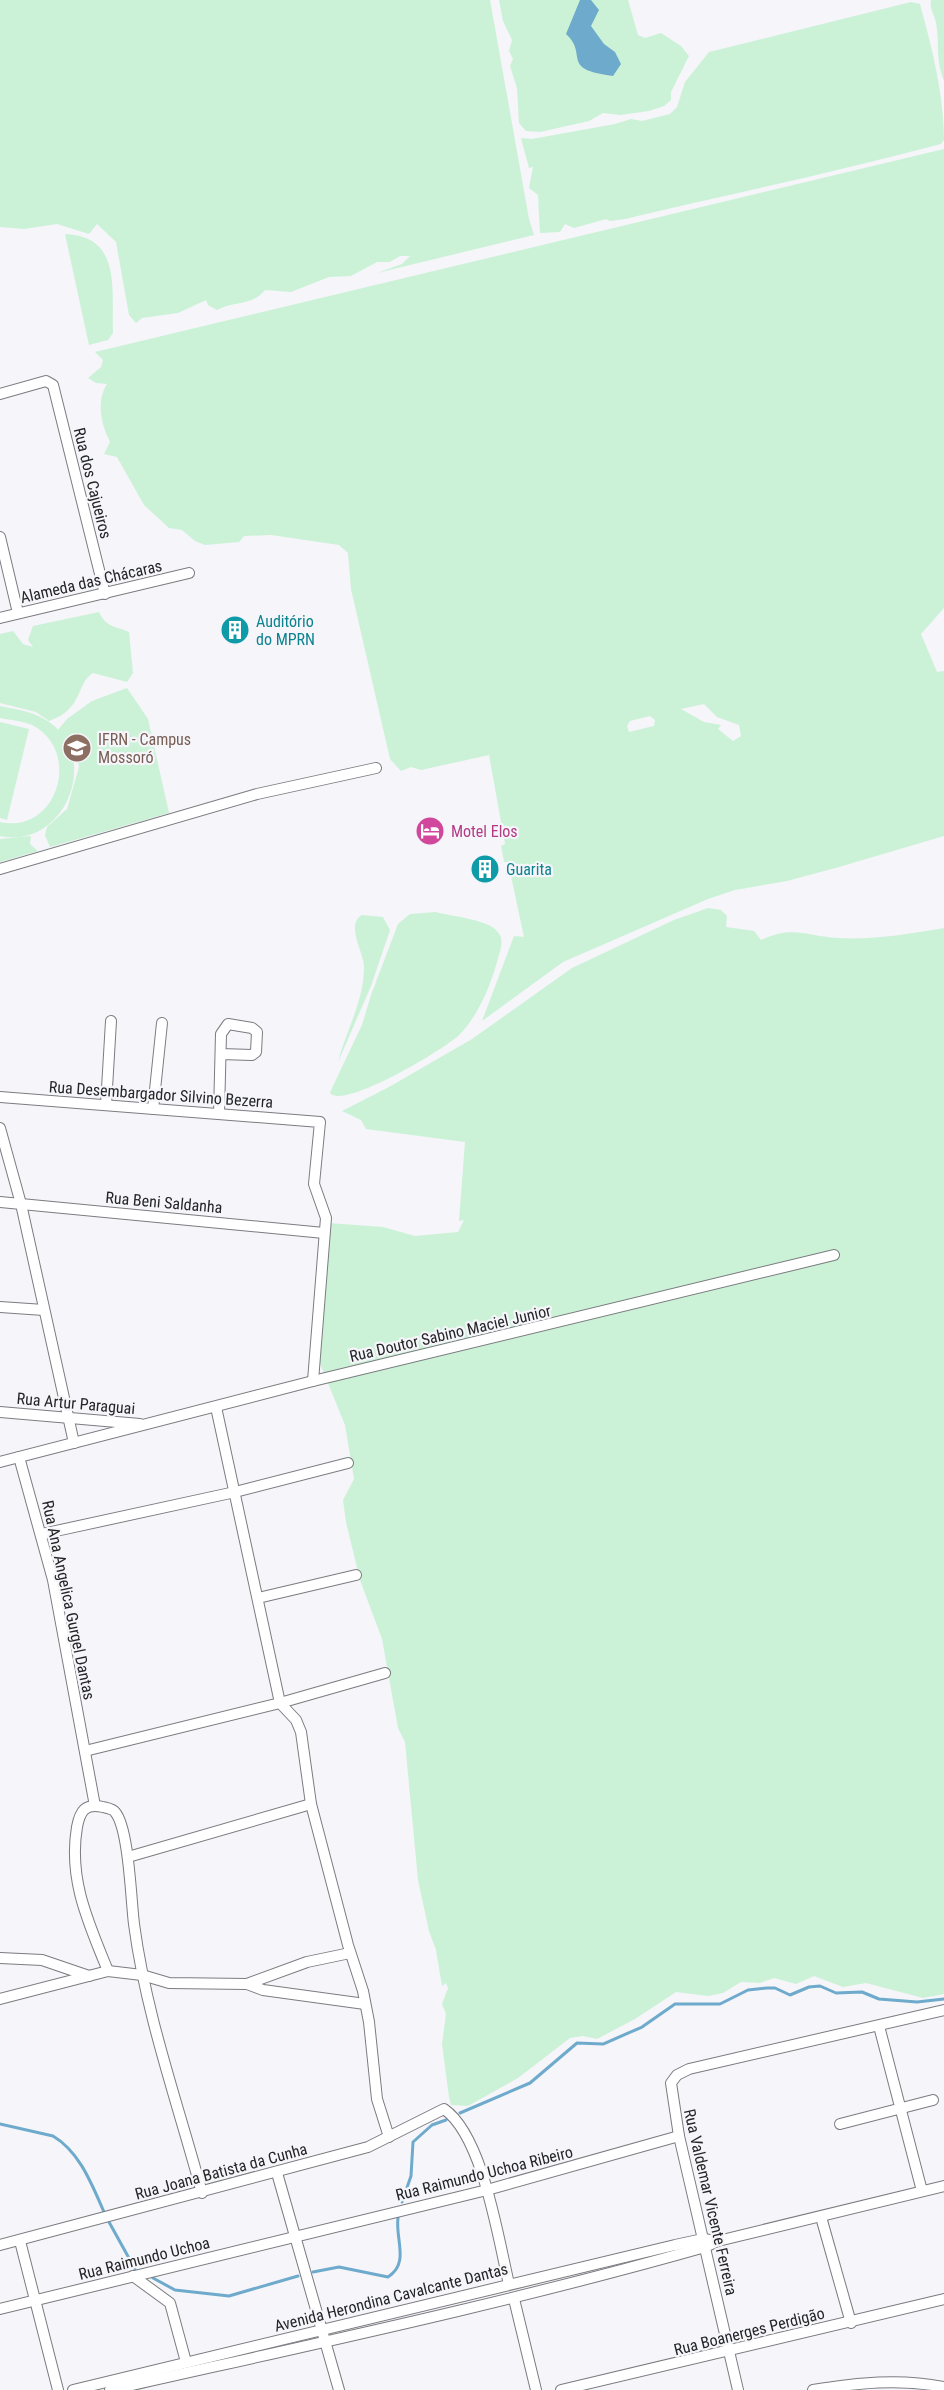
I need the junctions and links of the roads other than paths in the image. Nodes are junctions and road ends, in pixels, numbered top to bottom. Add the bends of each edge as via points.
1 (0, 394) edge
2 (0, 537) edge
3 (189, 573) dead end
4 (105, 594) junction
5 (18, 613) junction
6 (0, 618) edge
7 (376, 768) dead end
8 (0, 869) edge
9 (111, 1020) dead end
10 (162, 1023) dead end
11 (221, 1053) dead end
12 (0, 1097) edge
13 (106, 1105) junction
14 (153, 1109) junction
15 (219, 1114) junction
16 (0, 1128) edge
17 (0, 1202) edge
18 (21, 1204) junction
19 (324, 1233) junction
20 (834, 1255) dead end
21 (0, 1307) edge
22 (44, 1310) junction
23 (313, 1381) junction
24 (216, 1407) junction
25 (0, 1412) edge
26 (68, 1418) junction
27 (150, 1424) junction
28 (74, 1443) junction
29 (20, 1457) junction
30 (0, 1462) edge
31 (348, 1463) dead end
32 (235, 1492) junction
33 (42, 1534) junction
34 (356, 1575) dead end
35 (258, 1598) junction
36 (385, 1673) dead end
37 (280, 1703) junction
38 (85, 1751) junction
39 (311, 1804) junction
40 (94, 1806) junction
41 (128, 1857) junction
42 (350, 1953) junction
43 (0, 1958) edge
44 (108, 1971) junction
45 (142, 1975) junction
46 (89, 1976) junction
47 (247, 1984) junction
48 (0, 1999) edge
49 (365, 2004) junction
50 (944, 2010) edge
51 (879, 2026) junction
52 (933, 2100) dead end
53 (901, 2108) junction
54 (840, 2124) dead end
55 (679, 2136) junction
56 (389, 2138) junction
57 (276, 2173) junction
58 (944, 2186) edge
59 (487, 2190) junction
60 (922, 2192) junction
61 (202, 2193) junction
62 (821, 2217) junction
63 (296, 2235) junction
64 (20, 2241) junction
65 (704, 2243) junction
66 (0, 2245) edge
67 (133, 2276) junction
68 (504, 2285) junction
69 (944, 2299) edge
70 (509, 2300) junction
71 (36, 2301) junction
72 (0, 2309) edge
73 (850, 2323) junction
74 (324, 2336) junction
75 (730, 2350) junction
76 (186, 2362) junction
77 (900, 2385) edge
78 (944, 2387) edge
79 (58, 2390) edge
80 (73, 2390) edge
81 (110, 2390) edge
82 (339, 2390) edge
83 (536, 2390) edge
84 (561, 2390) edge
85 (738, 2390) edge
86 (813, 2390) edge

1 - 4 street, Rua dos Cajueiros via 48,381 53,384
2 - 5 street
3 - 4 street, Alameda das Chácaras
4 - 5 street, Alameda das Chácaras
5 - 6 street, Alameda das Chácaras
7 - 8 street via 257,794
9 - 13 street
10 - 14 street
11 - 15 street
12 - 13 street, Rua Desembargador Silvino Bezerra
13 - 14 street, Rua Desembargador Silvino Bezerra
14 - 15 street, Rua Desembargador Silvino Bezerra
15 - 19 street, Rua Desembargador Silvino Bezerra via 320,1122 314,1184 326,1218
16 - 18 street
17 - 18 street, Rua Beni Saldanha
18 - 19 street, Rua Beni Saldanha
18 - 22 street
19 - 23 street
20 - 23 street, Rua Doutor Sabino Maciel Junior
21 - 22 street
22 - 26 street
23 - 24 street, Rua Doutor Sabino Maciel Junior
24 - 27 street, Rua Doutor Sabino Maciel Junior
24 - 32 street
25 - 26 street, Rua Artur Paraguai
26 - 27 street, Rua Artur Paraguai
26 - 28 street
27 - 28 street, Rua Doutor Sabino Maciel Junior
28 - 29 street, Rua Doutor Sabino Maciel Junior
29 - 30 street, Rua Doutor Sabino Maciel Junior
29 - 33 street, Rua Ana Angelica Gurgel Dantas
31 - 32 street
32 - 33 street
32 - 35 street
33 - 38 street, Rua Ana Angelica Gurgel Dantas
34 - 35 street
35 - 37 street
36 - 37 street
37 - 38 street
37 - 39 street via 300,1728
38 - 40 street, Rua Ana Angelica Gurgel Dantas
39 - 41 street
39 - 42 street
40 - 41 street via 117,1814
40 - 44 street via 80,1813 74,1869 77,1889
41 - 45 street
42 - 47 street via 307,1962
42 - 49 street
43 - 46 street via 42,1960
44 - 45 street
44 - 46 street
45 - 47 street via 169,1983
45 - 61 street
46 - 48 street
47 - 49 street via 263,1990
49 - 56 street via 377,2098
50 - 51 street
51 - 53 street
51 - 55 street, Rua Valdemar Vicente Ferreira via 677,2074 671,2083
52 - 53 street
53 - 54 street
53 - 60 street
55 - 59 street, Rua Raimundo Uchoa Ribeiro
55 - 65 street, Rua Valdemar Vicente Ferreira
56 - 57 street, Rua Joana Batista da Cunha
56 - 59 street, Rua Joana Batista da Cunha via 444,2109 465,2131
57 - 61 street, Rua Joana Batista da Cunha
57 - 63 street
58 - 60 street, Avenida Herondina Cavalcante Dantas
59 - 63 street, Rua Raimundo Uchoa Ribeiro
59 - 68 street
60 - 62 street, Avenida Herondina Cavalcante Dantas
61 - 64 street, Rua Joana Batista da Cunha
62 - 65 street, Avenida Herondina Cavalcante Dantas
62 - 73 street
63 - 67 street, Rua Raimundo Uchoa
63 - 74 street
64 - 66 street, Rua Joana Batista da Cunha
64 - 71 street
65 - 68 street, Avenida Herondina Cavalcante Dantas
65 - 70 street, Avenida Herondina Cavalcante Dantas
65 - 75 street, Rua Valdemar Vicente Ferreira
67 - 71 street, Rua Raimundo Uchoa
67 - 76 street via 170,2302
68 - 70 street
68 - 74 street, Avenida Herondina Cavalcante Dantas
69 - 73 street, Rua Boanerges Perdigão
70 - 74 street, Avenida Herondina Cavalcante Dantas
70 - 83 street
71 - 72 street, Rua Raimundo Uchoa
71 - 79 street
73 - 75 street, Rua Boanerges Perdigão
74 - 76 street, Avenida Herondina Cavalcante Dantas
74 - 81 street, Avenida Herondina Cavalcante Dantas
74 - 82 street
75 - 84 street, Rua Boanerges Perdigão
75 - 85 street, Rua Valdemar Vicente Ferreira
76 - 80 street, Avenida Herondina Cavalcante Dantas
77 - 78 street
77 - 86 street via 857,2383

